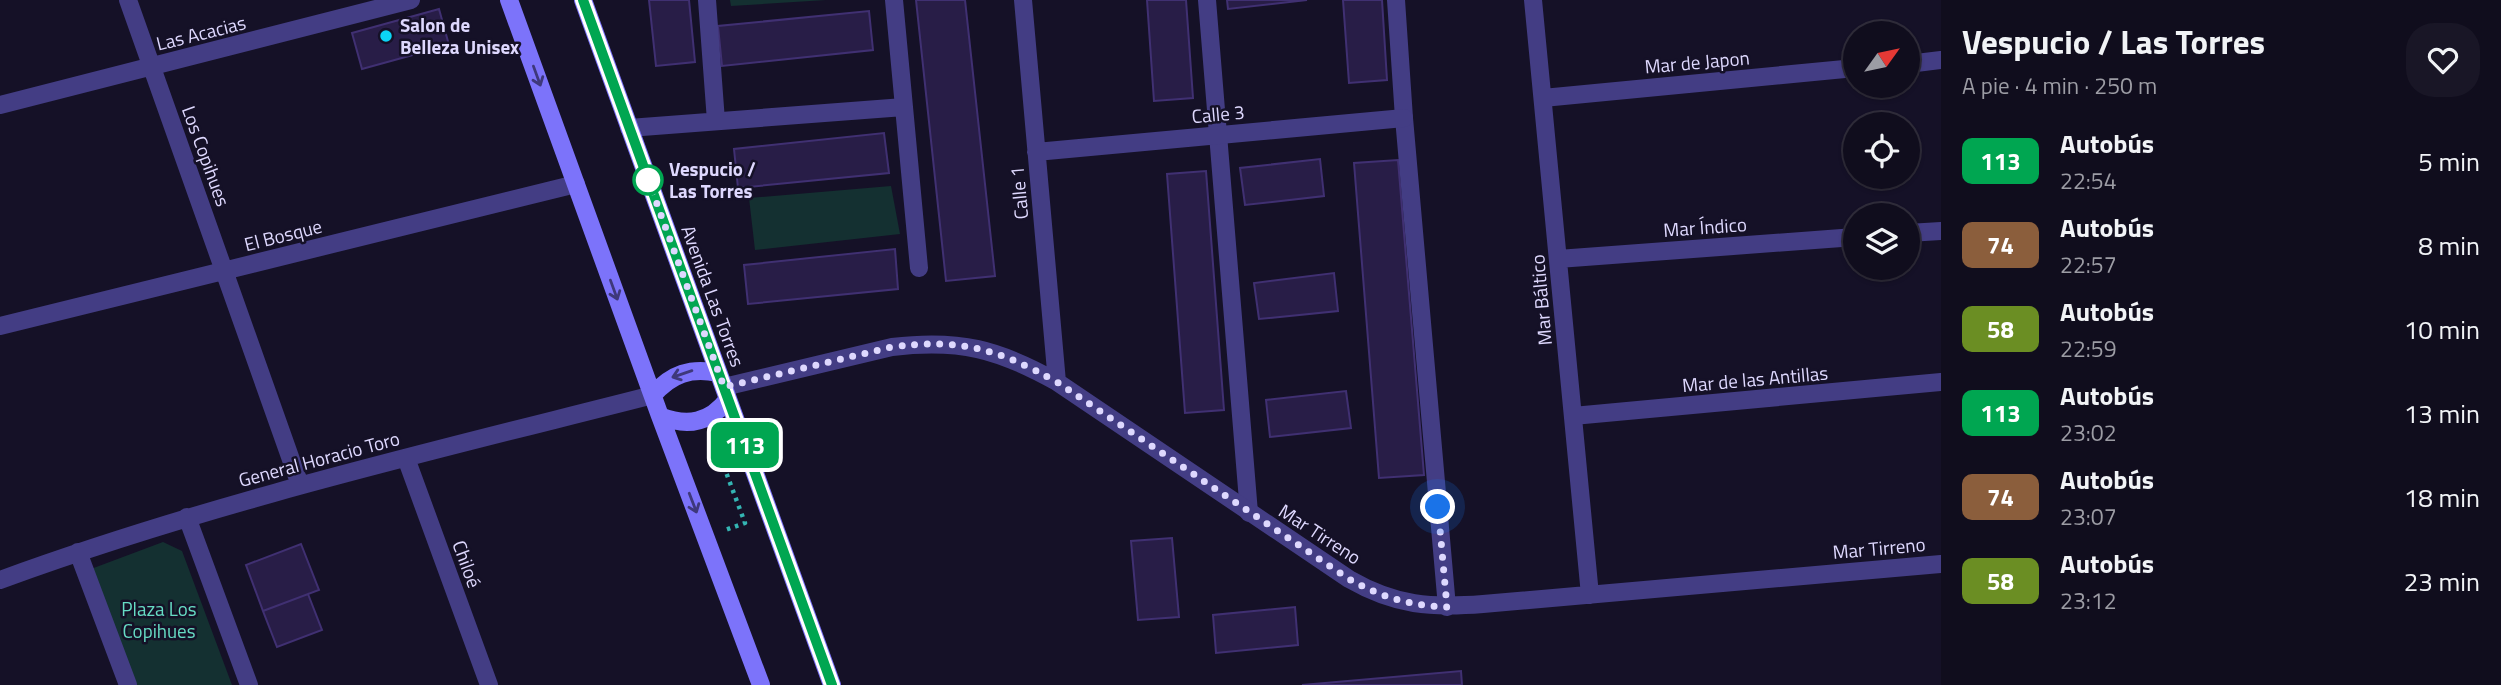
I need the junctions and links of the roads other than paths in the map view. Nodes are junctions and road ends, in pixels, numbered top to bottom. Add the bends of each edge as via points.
1 (128, 0) edge
2 (411, 0) edge
3 (583, 0) edge
4 (707, 0) edge
5 (894, 0) edge
6 (1023, 0) edge
7 (1207, 0) edge
8 (1396, 0) edge
9 (1533, 0) edge
10 (511, 4) edge
11 (1941, 60) edge
12 (1920, 63) edge
13 (152, 67) junction
14 (1843, 69) edge
15 (1543, 98) junction
16 (0, 105) edge
17 (904, 107) junction
18 (1404, 118) junction
19 (716, 121) junction
20 (629, 128) junction
21 (1218, 135) junction
22 (1036, 152) junction
23 (576, 184) junction
24 (1941, 231) edge
25 (1920, 232) edge
26 (1843, 238) edge
27 (1558, 259) junction
28 (919, 268) dead end
29 (224, 271) junction
30 (0, 326) edge
31 (1057, 382) junction
32 (1941, 382) edge
33 (723, 386) junction
34 (653, 395) junction
35 (660, 416) junction
36 (1573, 416) junction
37 (406, 458) junction
38 (300, 485) junction
39 (1249, 513) junction
40 (187, 517) junction
41 (78, 552) junction
42 (1941, 564) edge
43 (0, 580) edge
44 (1590, 595) junction
45 (1447, 607) junction
46 (128, 685) edge
47 (249, 685) edge
48 (489, 685) edge
49 (761, 685) edge
50 (832, 685) edge

1 - 13 street, Los Copihues
2 - 13 street, Las Acacias
3 - 20 main road, Avenida Las Torres
4 - 19 street
5 - 17 street
6 - 22 street, Calle 1
7 - 21 street
8 - 18 street
9 - 15 street, Mar Báltico
10 -> 23 main road
11 - 12 street
13 - 16 street, Las Acacias
13 - 29 street, Los Copihues
14 - 15 street, Mar de Japon
15 - 27 street, Mar Báltico
17 - 19 street
17 - 28 street
18 - 21 street, Calle 3
18 - 45 street
19 - 20 street
20 - 33 main road, Avenida Las Torres
21 - 22 street, Calle 3
21 - 39 street
22 - 31 street, Calle 1
23 - 29 street, El Bosque
23 -> 34 main road
24 - 25 street
26 - 27 street, Mar Índico
27 - 36 street, Mar Báltico
29 - 30 street, El Bosque
29 - 38 street, Los Copihues
31 - 33 street, Mar Tirreno via 1007,356 936,343 892,347
31 - 39 street, Mar Tirreno
32 - 36 street, Mar de las Antillas
33 -> 34 main road via 693,370 670,378
33 - 35 main road via 720,408 700,421 687,423
33 - 50 main road, Avenida Las Torres
34 - 35 main road
34 - 37 street, General Horacio Toro
35 -> 49 main road
36 - 44 street, Mar Báltico
37 - 38 street, General Horacio Toro
37 - 48 street, Chiloé
38 - 40 street, General Horacio Toro
39 - 45 street, Mar Tirreno via 1367,589 1406,603
40 - 41 street, General Horacio Toro
40 - 47 street
41 - 43 street, General Horacio Toro
41 - 46 street
42 - 44 street, Mar Tirreno
44 - 45 street, Mar Tirreno

